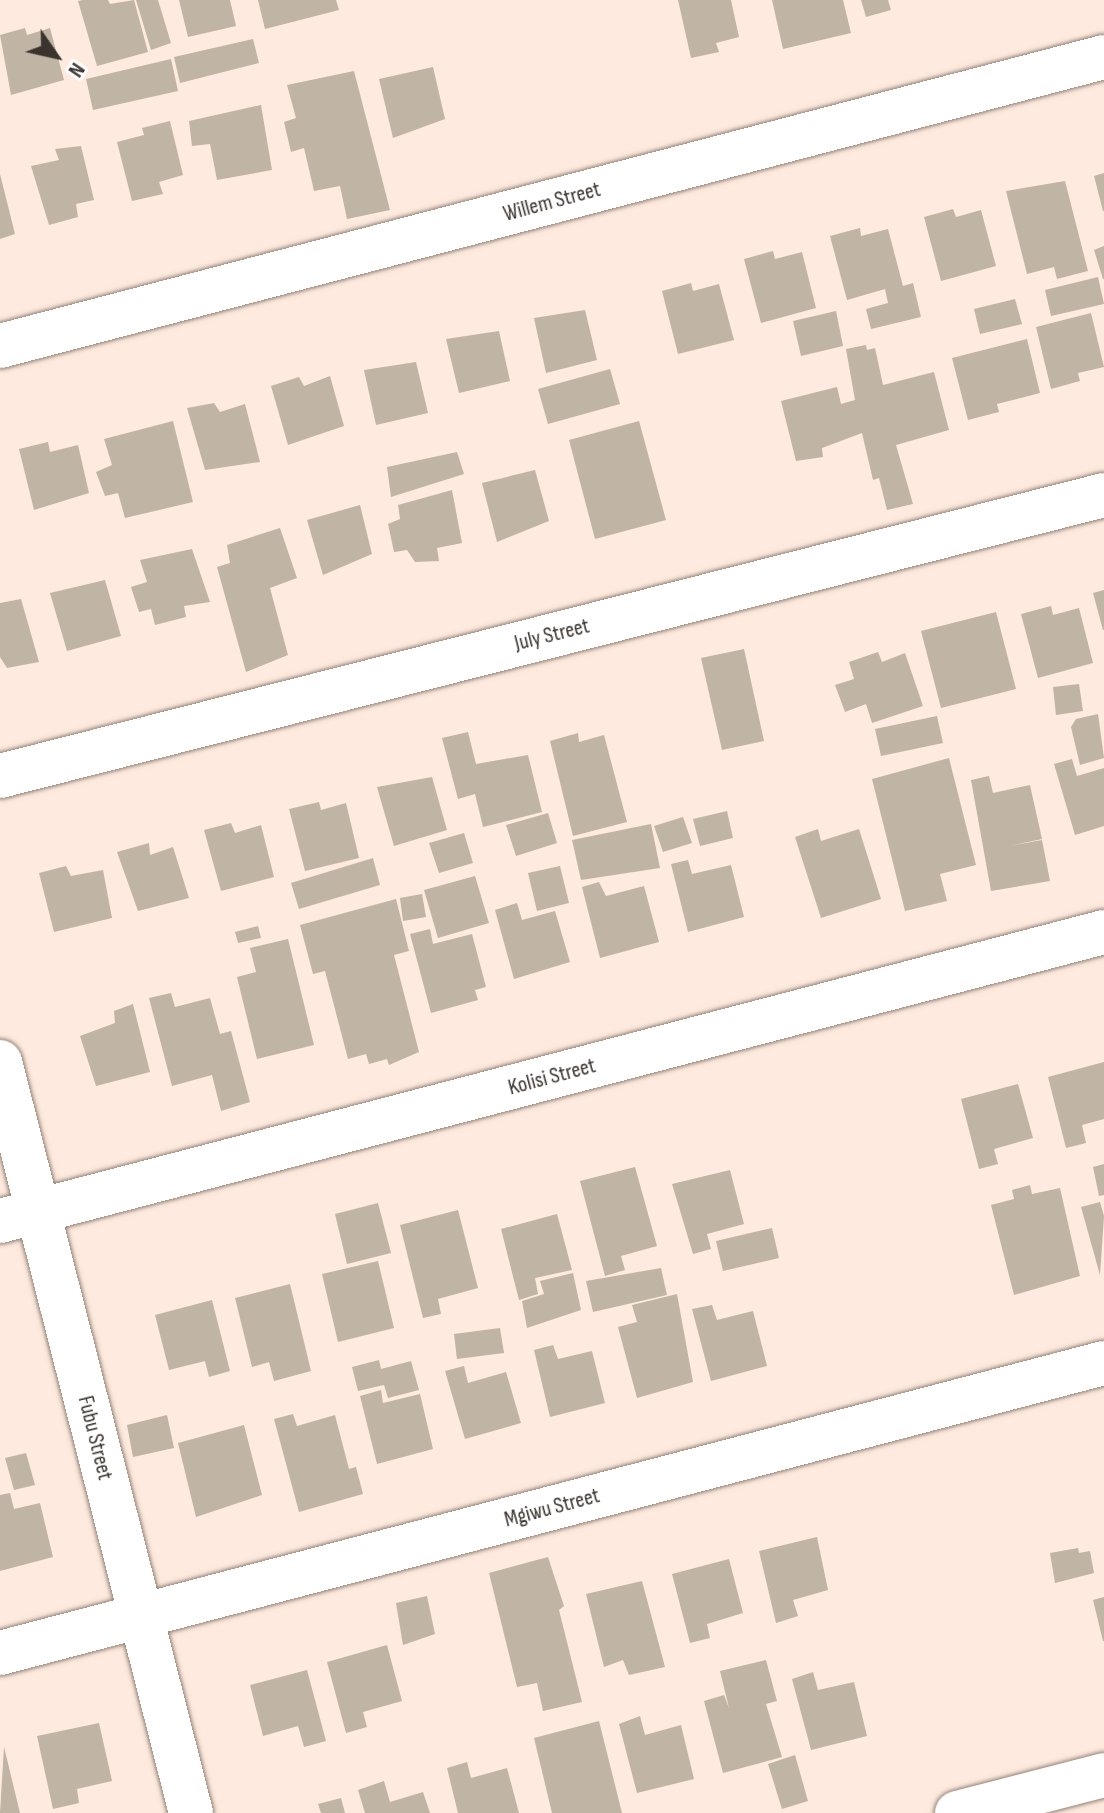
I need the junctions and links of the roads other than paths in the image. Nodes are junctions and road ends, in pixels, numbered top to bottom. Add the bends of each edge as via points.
1 (1104, 57) edge
2 (0, 346) edge
3 (1104, 495) edge
4 (0, 776) edge
5 (1104, 932) edge
6 (0, 1062) edge
7 (19, 1216) edge
8 (1104, 1363) edge
9 (140, 1616) junction
10 (0, 1653) edge
11 (1104, 1775) edge
12 (191, 1813) edge
13 (957, 1813) edge

1 - 2 street, Willem Street
3 - 4 street, July Street
5 - 7 street, Kolisi Street
6 - 7 street, Fubu Street
7 - 9 street, Fubu Street
8 - 9 street, Mgiwu Street
9 - 10 street, Mgiwu Street
9 - 12 street, Fubu Street
11 - 13 street

